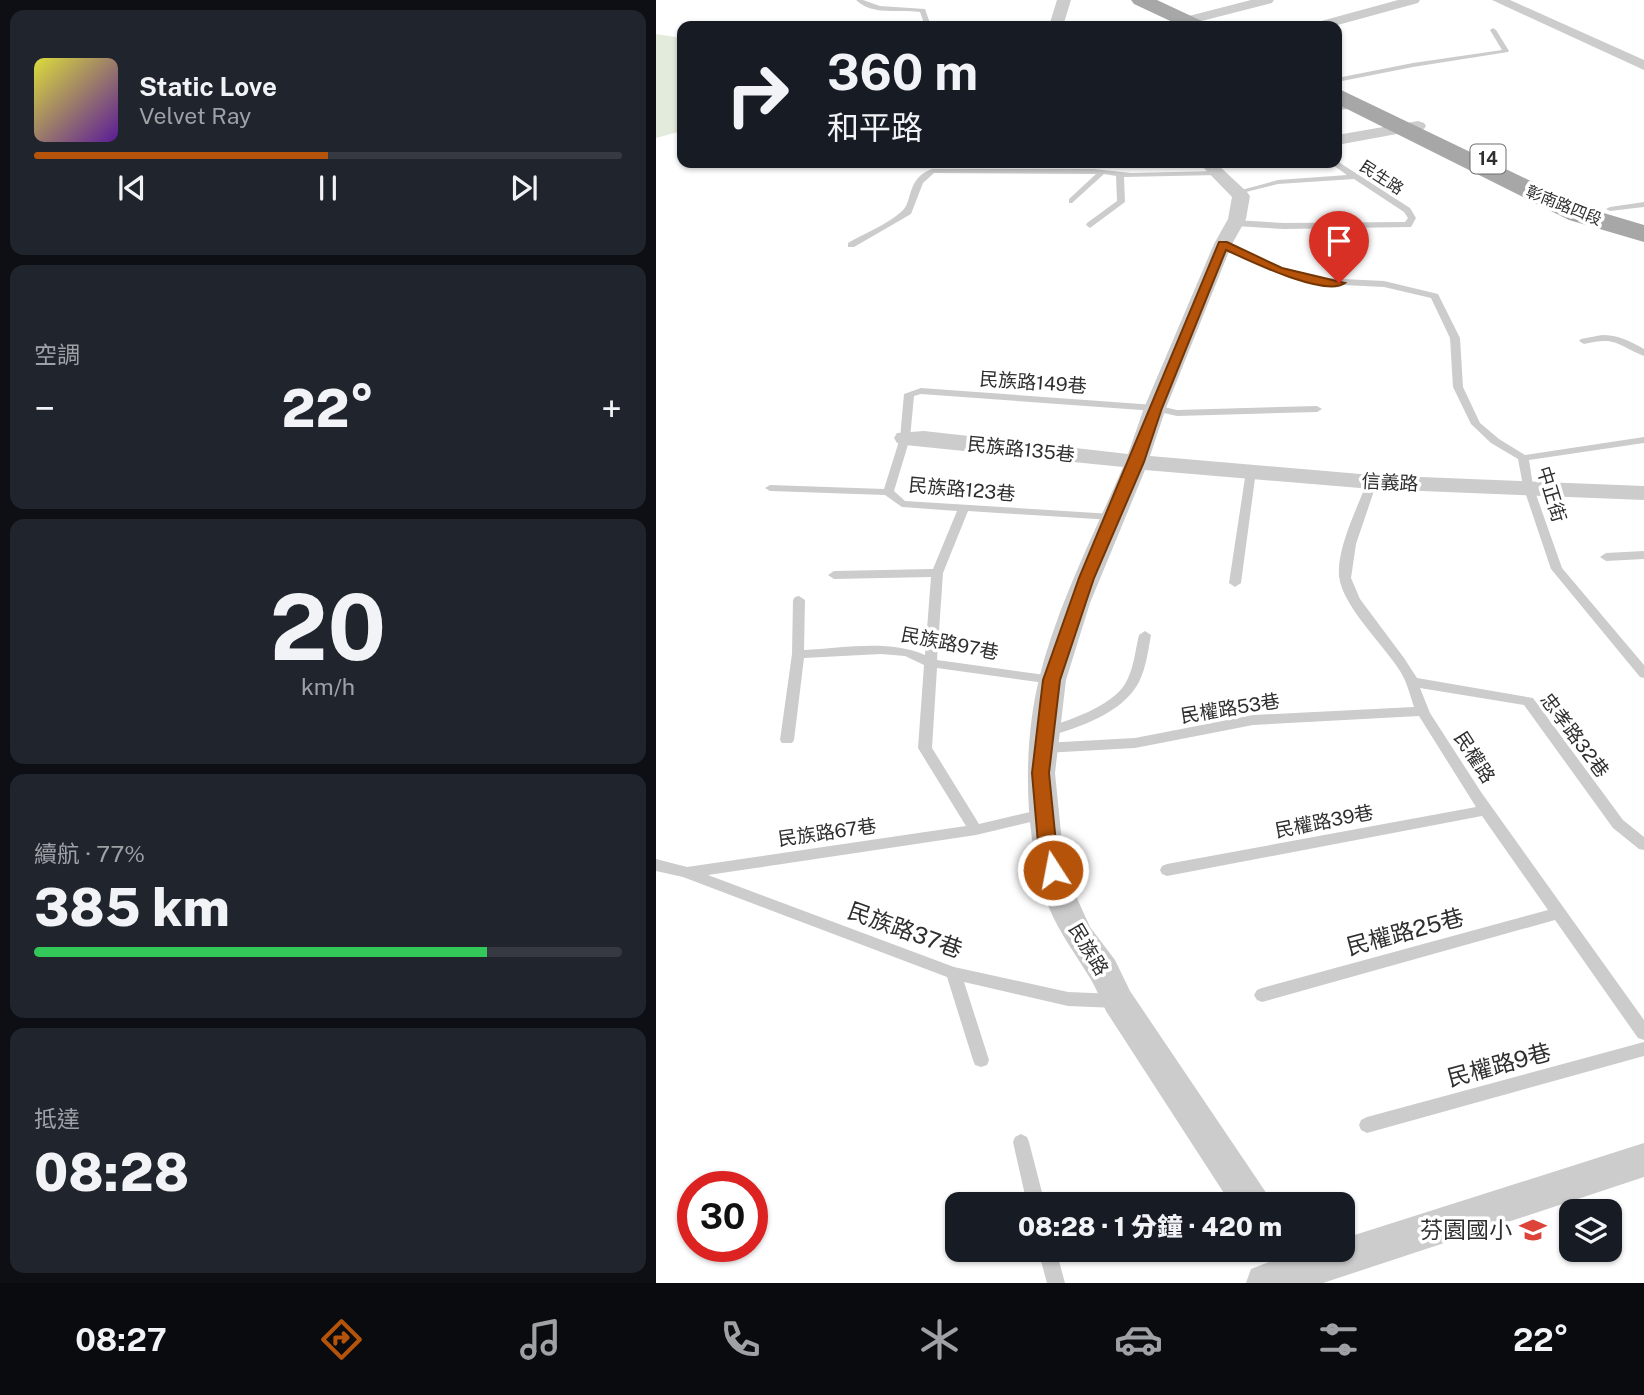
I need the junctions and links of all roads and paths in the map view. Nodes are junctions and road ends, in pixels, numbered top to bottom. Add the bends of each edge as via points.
1 (859, 0) edge
2 (1064, 0) edge
3 (1141, 0) edge
4 (1164, 0) edge
5 (1267, 0) edge
6 (1413, 0) edge
7 (1499, 0) edge
8 (926, 21) edge
9 (1058, 21) edge
10 (1192, 21) edge
11 (1193, 21) edge
12 (1197, 21) edge
13 (1337, 21) edge
14 (1493, 30) dead end
15 (1644, 66) edge
16 (1342, 81) edge
17 (1342, 85) edge
18 (1344, 103) edge
19 (1411, 128) junction
20 (1342, 139) edge
21 (952, 168) edge
22 (971, 168) edge
23 (1213, 168) edge
24 (1342, 168) edge
25 (1102, 173) junction
26 (1120, 174) junction
27 (1356, 177) junction
28 (1238, 192) junction
29 (1072, 201) dead end
30 (1644, 204) edge
31 (1610, 209) junction
32 (1578, 214) junction
33 (1644, 222) edge
34 (1090, 225) dead end
35 (1229, 233) junction
36 (1644, 234) edge
37 (851, 245) dead end
38 (1644, 250) edge
39 (1584, 341) dead end
40 (1644, 354) edge
41 (909, 394) joint
42 (1155, 408) junction
43 (1317, 409) dead end
44 (905, 439) junction
45 (1644, 440) edge
46 (1523, 458) junction
47 (1137, 462) junction
48 (1251, 471) junction
49 (1372, 482) junction
50 (1528, 486) junction
51 (770, 488) dead end
52 (889, 492) junction
53 (1644, 493) edge
54 (963, 508) junction
55 (1112, 517) junction
56 (1644, 555) edge
57 (1606, 557) dead end
58 (937, 573) junction
59 (834, 575) dead end
60 (1235, 583) dead end
61 (800, 600) dead end
62 (1145, 635) dead end
63 (798, 654) junction
64 (931, 663) junction
65 (1644, 674) edge
66 (1052, 680) junction
67 (1413, 682) junction
68 (1422, 711) junction
69 (787, 740) dead end
70 (1044, 741) junction
71 (1487, 810) junction
72 (1045, 813) junction
73 (976, 831) junction
74 (1644, 845) edge
75 (656, 865) edge
76 (1167, 870) dead end
77 (685, 872) junction
78 (1559, 913) junction
79 (953, 973) junction
80 (1263, 995) dead end
81 (1118, 1001) junction
82 (1644, 1032) edge
83 (1644, 1049) edge
84 (981, 1060) dead end
85 (1367, 1125) dead end
86 (1021, 1142) dead end
87 (1644, 1160) edge
88 (1033, 1192) edge
89 (1244, 1192) edge
90 (1050, 1262) edge
91 (1281, 1268) edge
92 (1056, 1283) edge

1 - 8 lane via 863,5 923,10
2 - 9 street
3 - 10 main road
4 - 11 main road
5 - 12 street
6 - 13 street
7 - 15 street
14 - 16 lane via 1506,51
17 - 19 main road, 彰南路四段 / 14
18 - 19 main road, 彰南路四段 / 14
19 - 20 street
19 - 31 main road, 彰南路四段 / 14
19 - 32 main road, 彰南路四段 / 14
21 - 37 lane via 925,174 907,212
22 - 25 lane via 987,173
23 - 26 lane
23 - 28 street
24 - 27 lane, 民生路
25 - 26 lane
25 - 29 lane
26 - 34 lane via 1121,202
27 - 28 lane via 1287,180
27 - 35 lane, 民生路 via 1407,210 1412,218 1408,225 1284,226
28 - 35 street, 民族路 via 1241,197
30 - 31 lane
31 - 33 main road, 彰南路四段 / 14
32 - 36 main road, 彰南路四段 / 14
32 - 38 main road
35 - 42 street, 民族路
35 - 46 lane, 中正街 via 1278,270 1306,279 1407,287 1435,296 1455,338 1458,387 1476,424
39 - 40 lane via 1613,336
41 - 42 lane, 民族路149巷 via 921,391
41 - 44 lane
42 - 43 lane via 1177,412
42 - 47 street, 民族路
44 - 47 street, 民族路135巷
44 - 52 lane
45 - 46 lane
46 - 50 lane, 中正街
47 - 48 street, 信義路
47 - 55 street, 民族路
48 - 49 street, 信義路
48 - 60 lane
49 - 50 street, 信義路
49 - 67 lane, 民權路 via 1346,558 1345,579 1354,600
50 - 53 street, 信義路
50 - 65 lane, 中正街 via 1557,569
51 - 52 lane, 民族路123巷
52 - 54 lane, 民族路123巷 via 902,504
54 - 55 lane, 民族路123巷
54 - 58 lane
55 - 66 street, 民族路
56 - 57 lane
58 - 59 lane
58 - 64 lane
61 - 63 lane
62 - 70 lane via 1129,690
63 - 64 lane, 民族路97巷 via 881,650 907,652
63 - 69 lane
64 - 66 lane, 民族路97巷
64 - 73 lane via 925,748
66 - 70 street, 民族路
67 - 68 lane, 民權路
67 - 74 lane, 忠孝路32巷 via 1528,701 1618,824
68 - 70 lane, 民權路53巷 via 1253,720 1135,743
68 - 71 lane, 民權路
70 - 72 street, 民族路
71 - 76 lane, 民權路39巷
71 - 78 lane, 民權路
72 - 73 lane, 民族路67巷
72 - 81 street, 民族路 via 1060,896
73 - 77 lane, 民族路67巷
75 - 77 lane
77 - 79 lane, 民族路37巷
78 - 80 lane, 民權路25巷
78 - 82 lane, 民權路
79 - 81 lane, 民族路37巷 via 1068,999
79 - 84 lane
81 - 89 street, 民族路
83 - 85 lane, 民權路9巷
86 - 88 lane
87 - 91 street
90 - 92 lane

